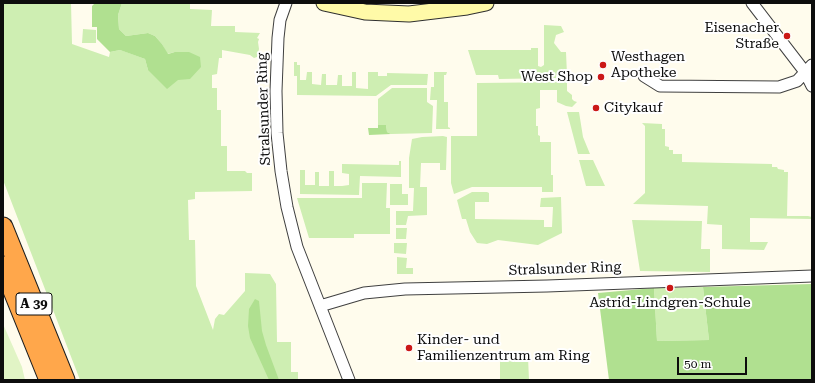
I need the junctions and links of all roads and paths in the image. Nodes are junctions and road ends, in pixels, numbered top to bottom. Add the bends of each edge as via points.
1 (286, 3) edge
2 (324, 3) edge
3 (390, 3) edge
4 (422, 3) edge
5 (486, 3) edge
6 (752, 3) edge
7 (808, 68) edge
8 (644, 76) dead end
9 (812, 86) edge
10 (3, 227) edge
11 (3, 266) edge
12 (812, 276) edge
13 (320, 306) junction
14 (49, 380) edge
15 (66, 380) edge
16 (349, 380) edge

1 - 13 street, Stralsunder Ring via 280,20 278,38 277,133 281,171 291,227
2 - 5 street via 365,12 409,14
3 - 4 street
6 - 7 street
7 - 8 street via 797,81 779,87 660,86
7 - 9 street
10 - 15 highway, A 39
11 - 14 highway, A 39
12 - 13 street, Stralsunder Ring via 405,289 364,293
13 - 16 street, Stralsunder Ring

